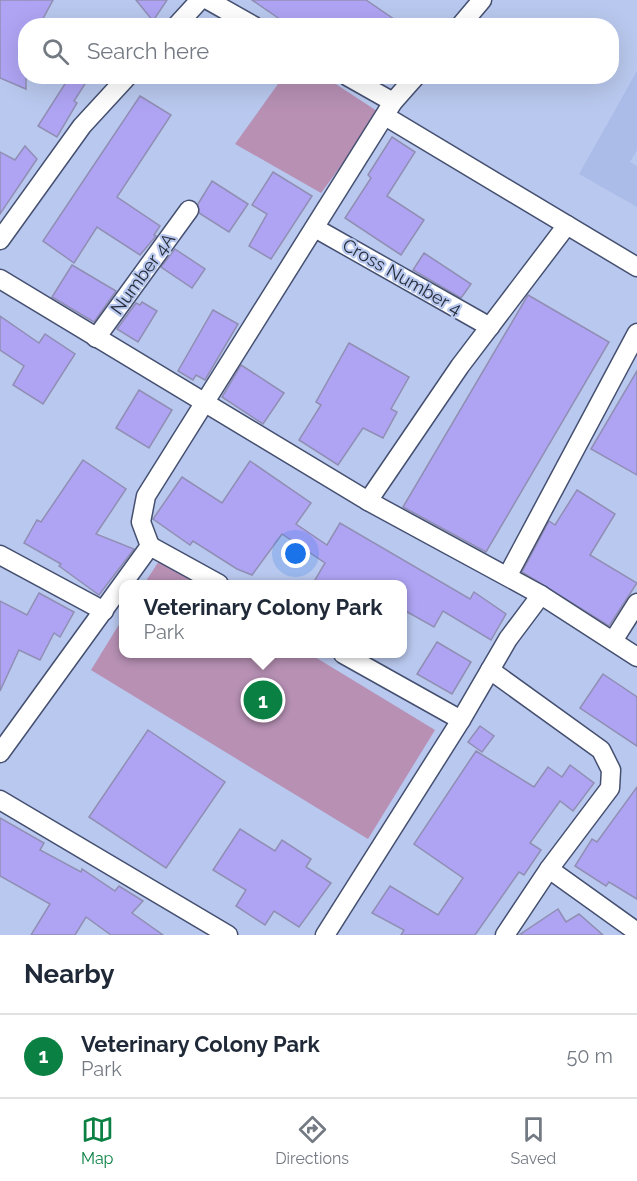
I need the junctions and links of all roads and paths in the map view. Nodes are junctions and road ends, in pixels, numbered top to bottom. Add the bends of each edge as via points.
1 (200, 0) edge
2 (208, 0) edge
3 (482, 0) edge
4 (183, 18) edge
5 (241, 18) edge
6 (467, 18) edge
7 (121, 84) edge
8 (357, 84) edge
9 (409, 84) edge
10 (389, 109) junction
11 (189, 210) dead end
12 (567, 225) junction
13 (315, 228) junction
14 (0, 240) edge
15 (637, 267) edge
16 (0, 279) edge
17 (490, 327) junction
18 (637, 333) edge
19 (96, 338) junction
20 (206, 403) junction
21 (368, 501) junction
22 (150, 546) junction
23 (0, 555) edge
24 (508, 575) junction
25 (126, 580) edge
26 (210, 580) edge
27 (119, 590) edge
28 (541, 595) junction
29 (637, 603) edge
30 (104, 611) junction
31 (613, 641) junction
32 (637, 657) edge
33 (350, 658) edge
34 (490, 670) junction
35 (461, 720) junction
36 (0, 753) edge
37 (0, 800) edge
38 (549, 869) junction
39 (637, 933) edge
40 (228, 935) edge
41 (325, 935) edge
42 (505, 935) edge

1 - 4 street
2 - 5 street
3 - 6 street
7 - 14 street via 82,126
8 - 10 street
9 - 10 street
10 - 12 street
10 - 13 street
11 - 19 street, Number 4A
12 - 15 street
12 - 17 street
13 - 17 street, Cross Number 4
13 - 20 street
16 - 19 street
17 - 21 street
18 - 24 street
19 - 20 street
20 - 21 street
20 - 22 street via 146,496 141,522
21 - 24 street
22 - 25 street
22 - 26 street
23 - 30 street
24 - 28 street
27 - 30 street
28 - 31 street
28 - 34 street
29 - 31 street
30 - 36 street
31 - 32 street
33 - 35 street
34 - 35 street
34 - 38 street via 601,750 611,770 610,788
35 - 41 street
37 - 40 street
38 - 39 street
38 - 42 street

